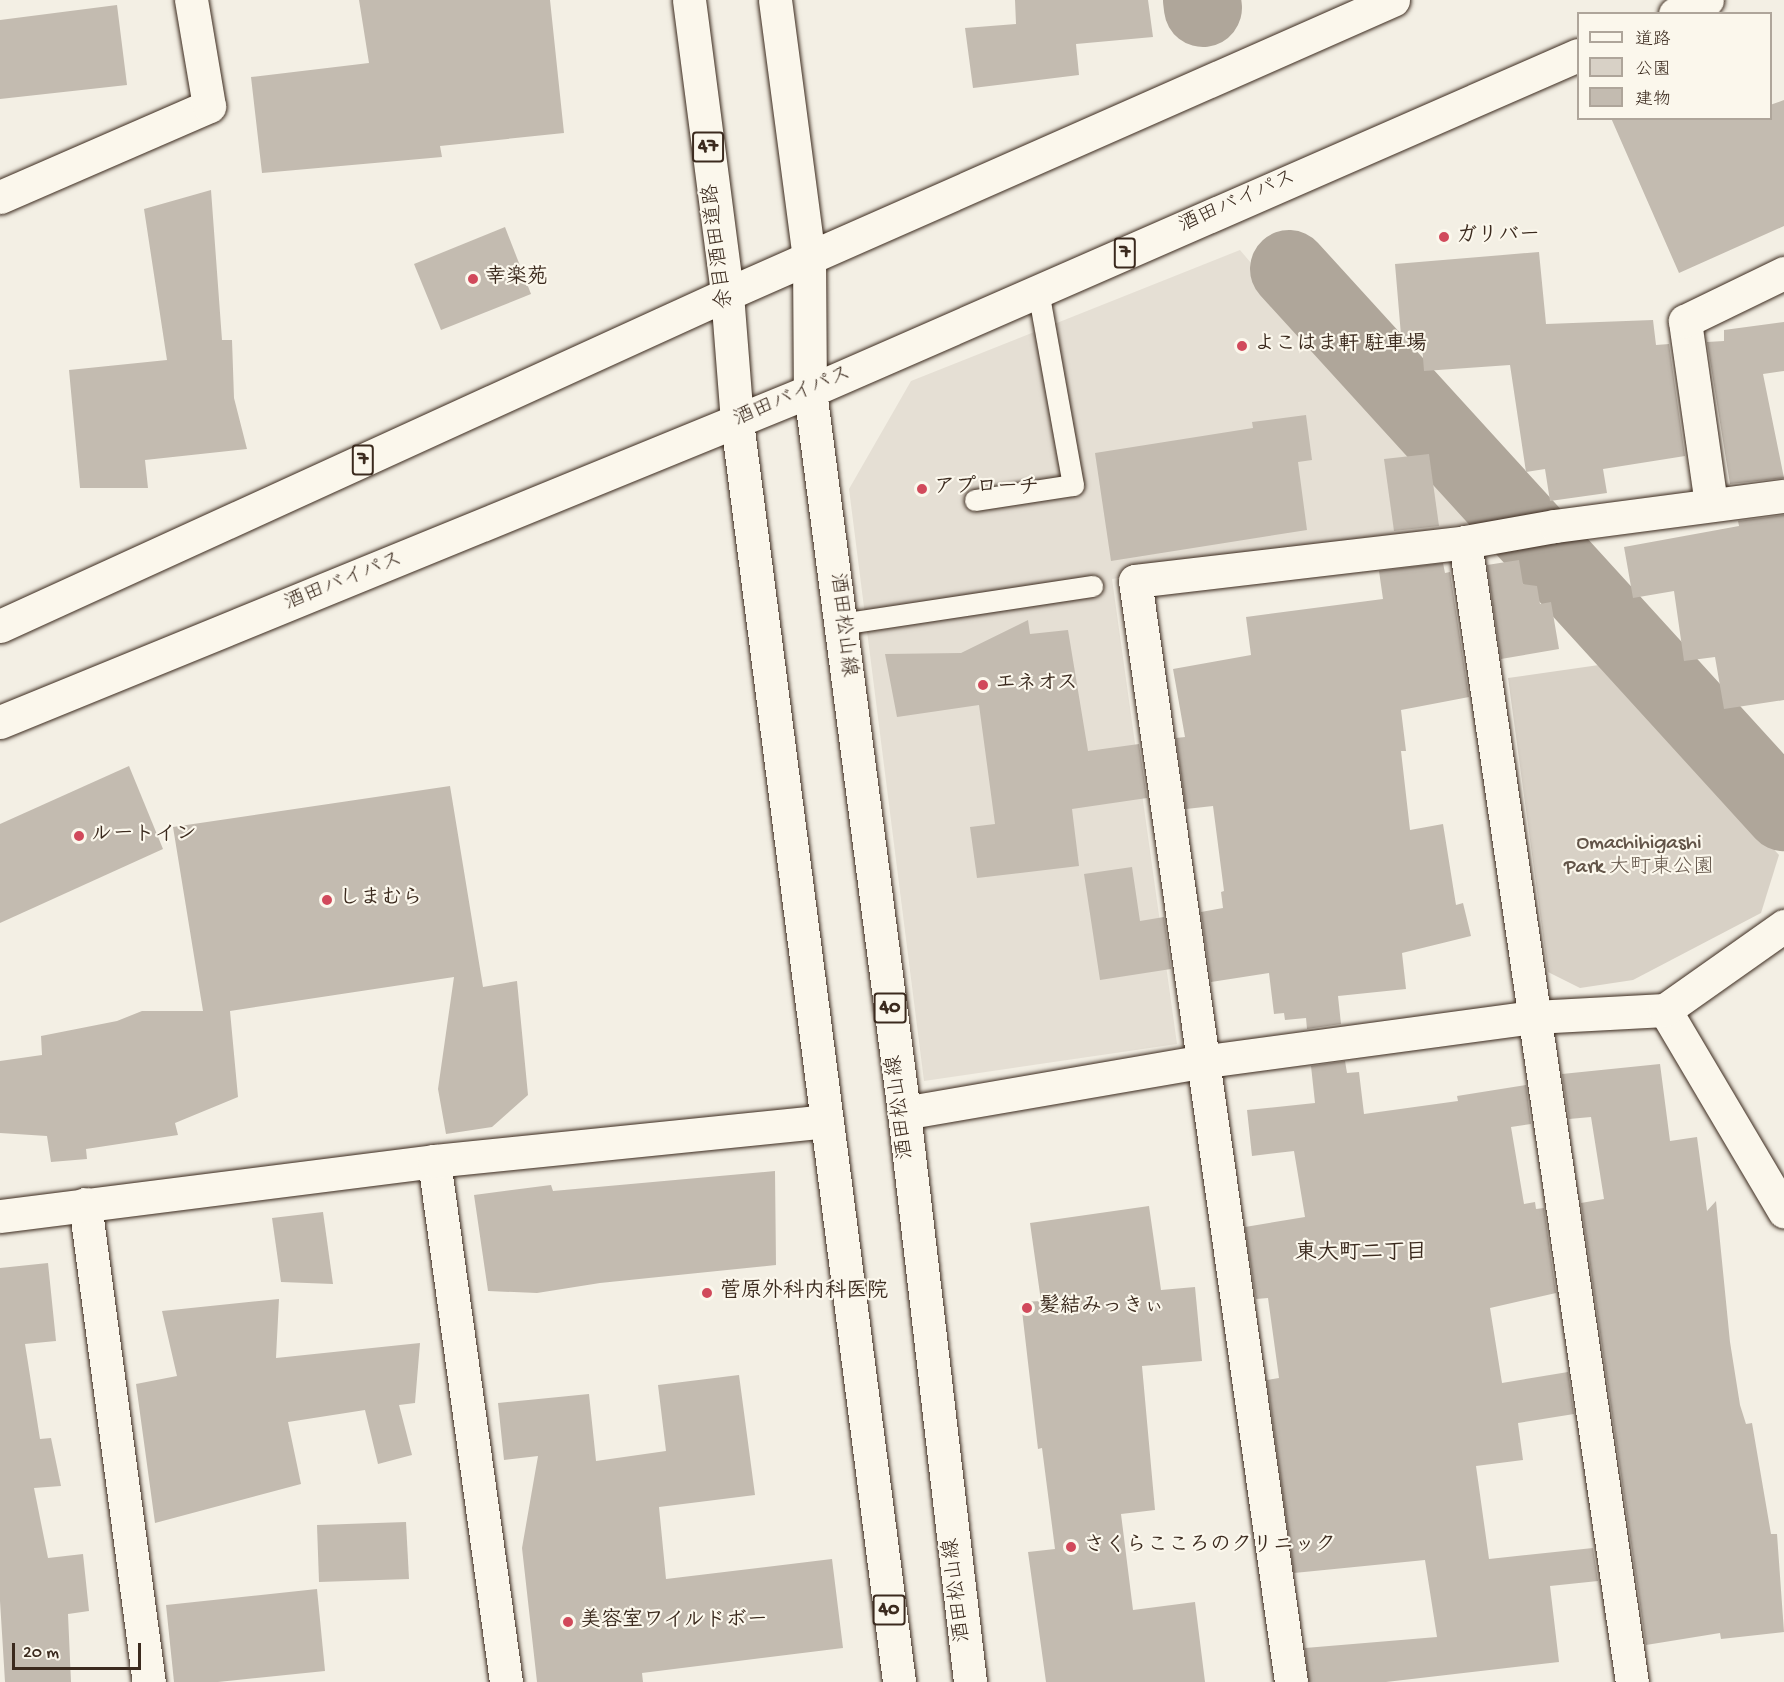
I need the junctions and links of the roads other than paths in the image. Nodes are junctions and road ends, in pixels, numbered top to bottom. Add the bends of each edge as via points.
1 (191, 0) edge
2 (689, 0) edge
3 (775, 0) edge
4 (1393, 0) edge
5 (1707, 0) edge
6 (1680, 12) edge
7 (1577, 55) edge
8 (0, 197) edge
9 (809, 257) junction
10 (1784, 273) edge
11 (1038, 291) junction
12 (727, 294) junction
13 (810, 391) junction
14 (737, 422) junction
15 (1784, 496) edge
16 (975, 501) dead end
17 (1711, 504) junction
18 (1465, 542) junction
19 (1092, 586) dead end
20 (840, 624) junction
21 (0, 627) edge
22 (0, 722) edge
23 (1784, 926) edge
24 (1665, 1010) junction
25 (1534, 1017) junction
26 (1200, 1062) junction
27 (904, 1113) junction
28 (826, 1121) junction
29 (434, 1161) junction
30 (85, 1204) junction
31 (1784, 1211) edge
32 (0, 1216) edge
33 (149, 1682) edge
34 (506, 1682) edge
35 (899, 1682) edge
36 (970, 1682) edge
37 (1291, 1682) edge
38 (1632, 1682) edge

1 - 8 main road via 209,106
2 - 12 main road, 余目酒田道路 / 47
3 - 9 main road
4 - 9 main road, 7
5 - 6 main road
7 - 11 main road, 酒田バイパス / 7
9 - 12 main road, 7
9 - 13 main road
10 - 17 main road via 1685,321
11 - 13 main road, 酒田バイパス / 7
11 - 16 lane via 1073,485
12 - 14 main road, 余目酒田道路 / 47
12 - 21 main road, 7
13 - 14 main road, 酒田バイパス / 7
13 - 20 main road, 酒田松山線 / 40
14 - 22 main road, 酒田バイパス / 7
14 - 28 main road, 40
15 - 17 main road
17 - 18 main road
18 - 25 main road
18 - 26 main road via 1135,581
19 - 20 lane
20 - 27 main road, 酒田松山線 / 40
23 - 24 main road
24 - 25 main road
24 - 31 main road
25 - 26 main road
25 - 38 main road
26 - 27 main road
26 - 37 main road
27 - 36 main road, 酒田松山線 / 40
28 - 29 main road
28 - 35 main road, 40
29 - 30 main road
29 - 34 main road
30 - 32 main road
30 - 33 main road

